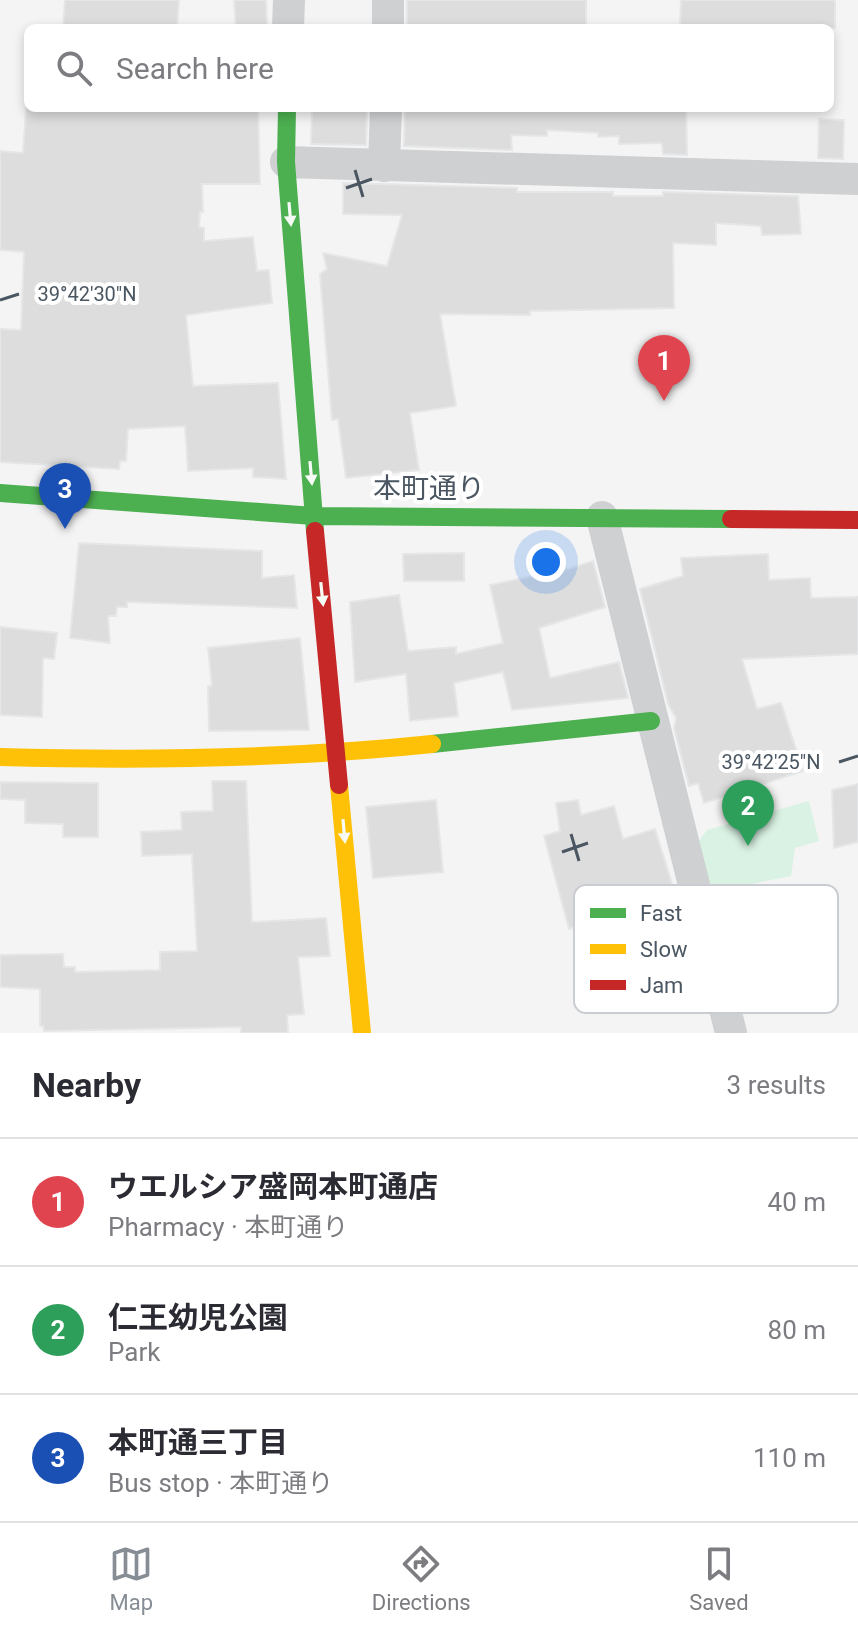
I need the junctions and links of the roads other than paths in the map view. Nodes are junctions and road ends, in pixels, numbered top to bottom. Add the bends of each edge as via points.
1 (289, 0) edge
2 (388, 0) edge
3 (288, 24) edge
4 (388, 24) edge
5 (287, 112) edge
6 (386, 112) edge
7 (286, 162) junction
8 (384, 166) junction
9 (858, 179) edge
10 (0, 493) edge
11 (314, 516) junction
12 (602, 517) junction
13 (858, 520) edge
14 (651, 721) junction
15 (338, 754) junction
16 (0, 757) edge
17 (693, 885) edge
18 (726, 1013) edge
19 (362, 1033) edge
20 (731, 1033) edge

1 - 3 street
2 - 4 street
5 - 7 street
6 - 8 street
7 - 8 street
7 -> 11 street
8 - 9 street
10 - 11 street, 本町通り
11 - 12 street, 本町通り
11 -> 15 street
12 - 13 street, 本町通り
12 - 14 street
14 - 15 street
14 - 17 street
15 - 16 street
15 -> 19 street
18 - 20 street

